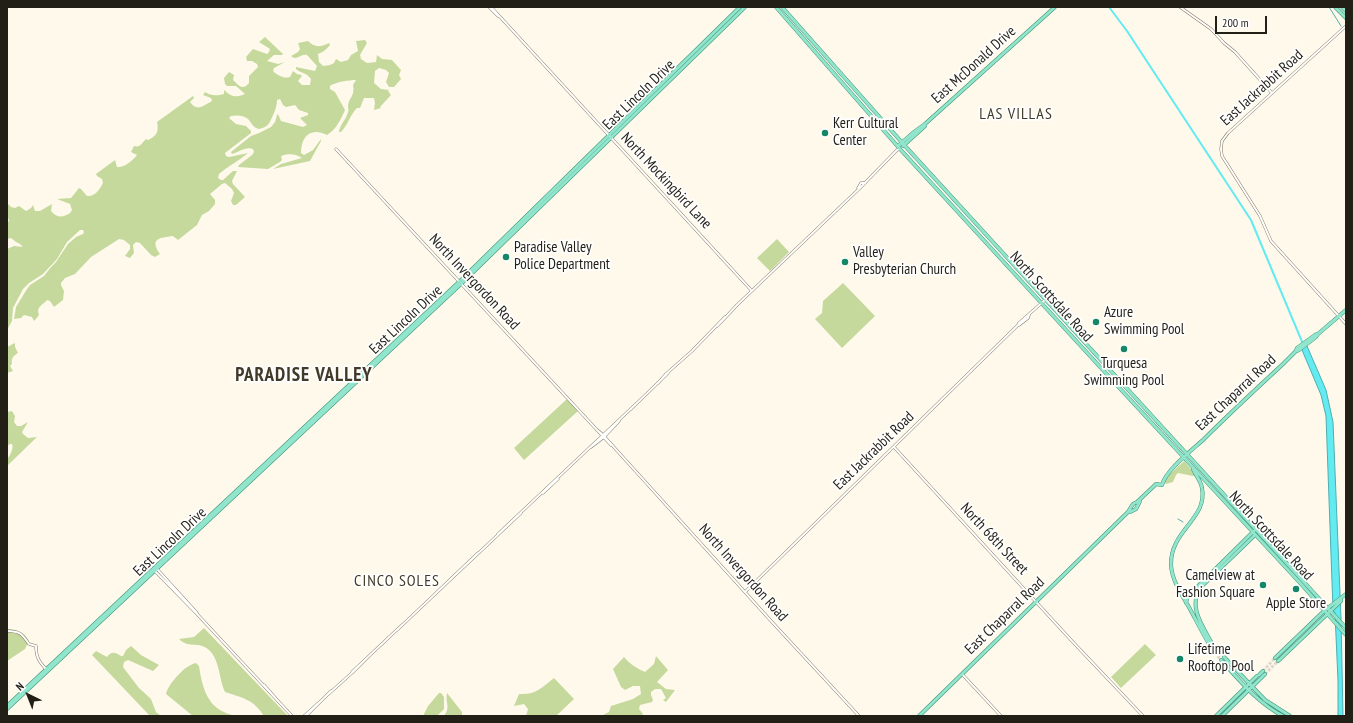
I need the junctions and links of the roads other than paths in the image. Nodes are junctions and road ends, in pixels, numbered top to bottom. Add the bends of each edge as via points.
1 (490, 7) edge
2 (740, 7) edge
3 (745, 7) edge
4 (776, 7) edge
5 (782, 7) edge
6 (1055, 7) edge
7 (1180, 7) edge
8 (1335, 7) edge
9 (1342, 7) edge
10 (1346, 12) edge
11 (1346, 18) edge
12 (1346, 26) edge
13 (1272, 93) junction
14 (641, 106) junction
15 (610, 137) junction
16 (903, 144) junction
17 (898, 148) junction
18 (336, 149) dead end
19 (460, 283) junction
20 (752, 291) junction
21 (1045, 300) junction
22 (1041, 303) junction
23 (1346, 310) edge
24 (1339, 316) junction
25 (1346, 324) edge
26 (1073, 330) junction
27 (1069, 334) junction
28 (1082, 340) junction
29 (1078, 343) junction
30 (603, 437) junction
31 (894, 446) junction
32 (1185, 456) junction
33 (1193, 467) junction
34 (1255, 532) junction
35 (1222, 565) junction
36 (155, 569) junction
37 (745, 592) junction
38 (1346, 594) edge
39 (1036, 602) junction
40 (1186, 603) junction
41 (1330, 609) junction
42 (106, 613) junction
43 (1325, 613) junction
44 (98, 625) junction
45 (1346, 628) edge
46 (7, 631) edge
47 (1345, 634) edge
48 (72, 646) junction
49 (1275, 658) tunnel mouth
50 (1222, 660) junction
51 (1278, 661) tunnel mouth
52 (47, 670) junction
53 (1236, 670) junction
54 (1263, 671) tunnel mouth
55 (962, 674) junction
56 (1266, 674) tunnel mouth
57 (1259, 677) junction
58 (1249, 684) junction
59 (1246, 687) junction
60 (1252, 687) junction
61 (1249, 690) junction
62 (7, 706) edge
63 (7, 709) edge
64 (292, 716) edge
65 (305, 716) edge
66 (859, 716) edge
67 (919, 716) edge
68 (1001, 716) edge
69 (1143, 716) edge
70 (1216, 716) edge
71 (1222, 716) edge
72 (1283, 716) edge
73 (1290, 716) edge

1 - 15 street, North Mockingbird Lane
2 - 14 main road, East Lincoln Drive
3 - 14 main road, East Lincoln Drive
4 - 17 main road, North Scottsdale Road
5 - 16 main road, North Scottsdale Road
6 - 16 main road, East McDonald Drive
7 - 13 street via 1211,29
8 - 11 main road
9 - 10 main road
12 - 13 street, East Jackrabbit Road
13 - 24 street, East Jackrabbit Road via 1226,135 1221,145 1222,156 1256,210 1271,241
14 - 15 main road, East Lincoln Drive
15 - 19 main road, East Lincoln Drive
15 - 20 street, North Mockingbird Lane
16 - 17 main road, East McDonald Drive
16 - 21 main road, North Scottsdale Road
17 - 20 street, East McDonald Drive
17 - 22 main road, North Scottsdale Road
18 - 19 street, North Invergordon Road
19 - 30 street, North Invergordon Road
19 - 36 main road, East Lincoln Drive
20 - 30 street, East McDonald Drive
21 - 22 street, East Jackrabbit Road
21 - 26 main road, North Scottsdale Road
22 - 27 main road, North Scottsdale Road
22 - 31 street, East Jackrabbit Road
23 - 24 main road, East Chaparral Road
24 - 25 street
24 - 32 main road, East Chaparral Road via 1296,351
26 - 27 main road
26 - 28 main road, North Scottsdale Road
27 - 29 main road, North Scottsdale Road
28 - 29 main road
28 - 32 main road, North Scottsdale Road
29 - 32 main road, North Scottsdale Road
30 - 37 street, North Invergordon Road
30 - 65 street, East McDonald Drive
31 - 37 street, East Jackrabbit Road
31 - 39 street, North 68th Street
32 - 33 main road, North Scottsdale Road
32 - 34 main road, North Scottsdale Road
32 - 39 main road, East Chaparral Road via 1164,479 1162,485 1153,487 1136,505 1132,505 1133,508
33 - 34 main road, North Scottsdale Road
33 - 40 main road via 1201,483 1202,503 1175,545 1171,564 1174,580
34 - 35 main road
34 - 41 main road, North Scottsdale Road
34 - 43 main road, North Scottsdale Road
35 - 40 main road via 1190,594
35 - 40 main road via 1201,587 1195,608 1213,648
36 - 42 main road, East Lincoln Drive
36 - 44 main road, East Lincoln Drive
36 - 64 street
37 - 66 street, North Invergordon Road
38 - 41 main road
39 - 55 main road, East Chaparral Road
39 - 69 street, North 68th Street
41 - 43 main road
41 - 45 main road, North Scottsdale Road
42 - 44 main road
42 - 48 main road, East Lincoln Drive
43 - 47 main road, North Scottsdale Road
43 - 49 main road
43 - 51 main road
44 - 48 main road, East Lincoln Drive
46 - 52 street via 21,633 29,644 36,646 37,657
48 - 52 main road, East Lincoln Drive
50 - 53 main road
50 - 53 main road
50 - 59 main road
52 - 62 main road, East Lincoln Drive
52 - 63 main road, East Lincoln Drive
53 - 58 main road
54 - 57 main road
55 - 67 main road, East Chaparral Road
55 - 68 street
56 - 57 main road
57 - 58 main road
57 - 60 main road
58 - 59 main road
58 - 60 main road
59 - 61 main road
59 - 70 main road
60 - 61 main road
60 - 73 main road via 1270,704
61 - 71 main road
61 - 72 main road via 1268,708

